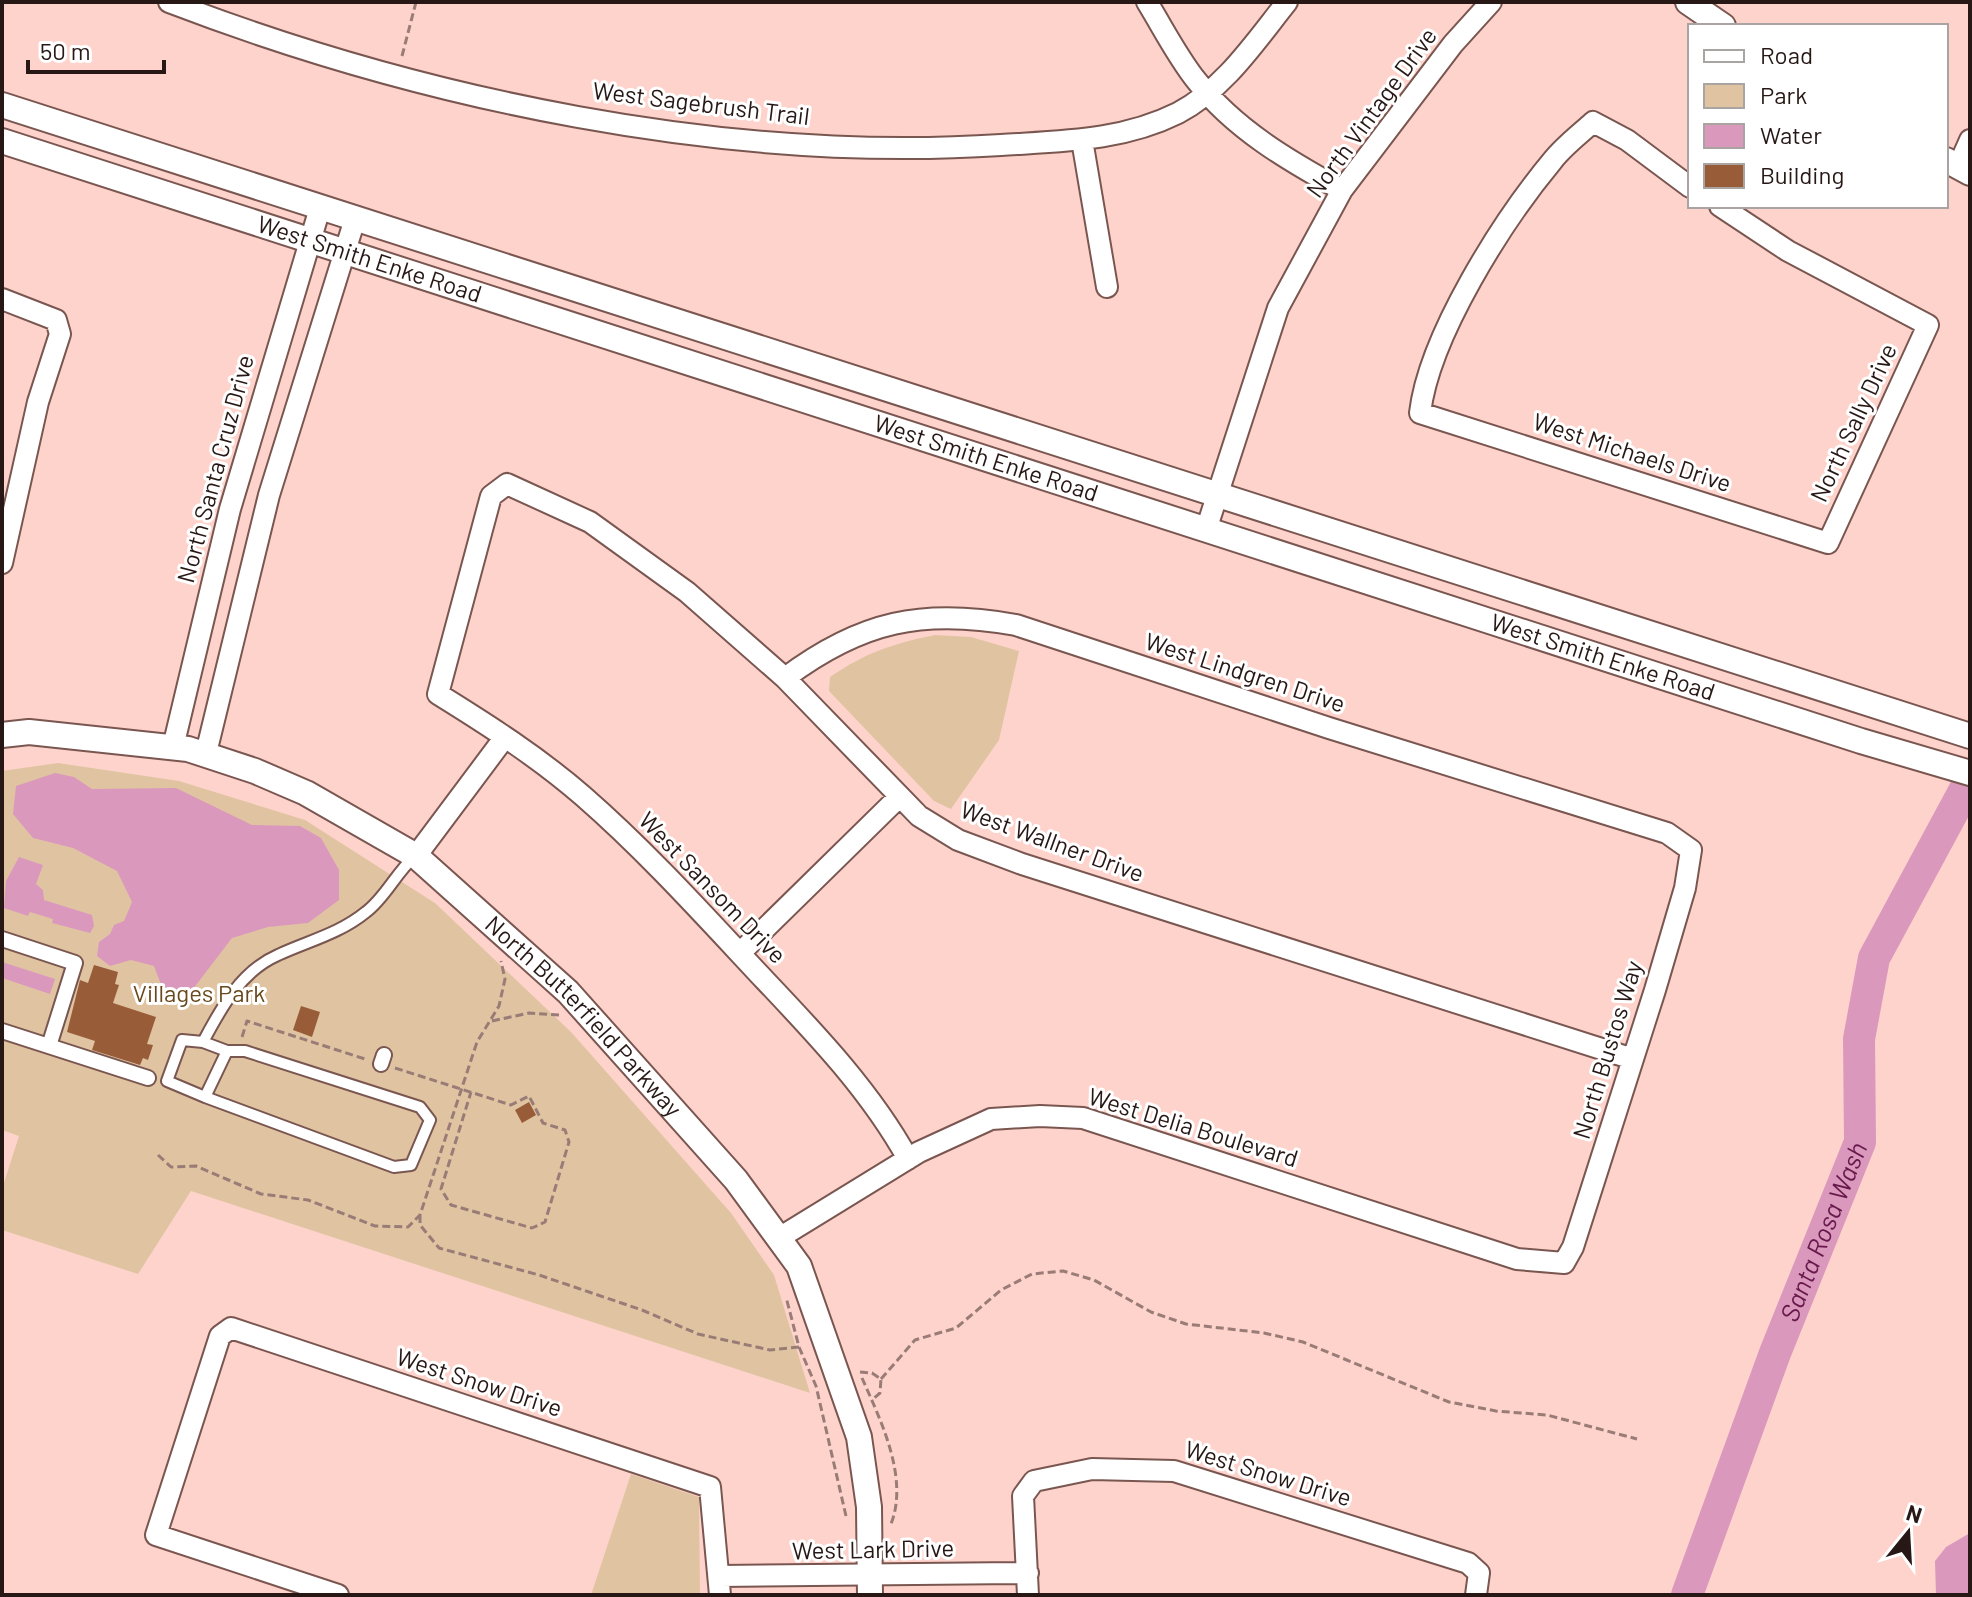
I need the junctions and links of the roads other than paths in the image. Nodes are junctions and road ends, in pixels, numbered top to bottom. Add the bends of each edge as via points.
1 (169, 2) edge
2 (1147, 2) edge
3 (1287, 2) edge
4 (1491, 2) edge
5 (1688, 2) edge
6 (1720, 24) edge
7 (1209, 94) junction
8 (2, 105) edge
9 (1082, 140) junction
10 (1970, 140) edge
11 (2, 141) edge
12 (1958, 167) edge
13 (1688, 185) edge
14 (1342, 190) junction
15 (320, 208) junction
16 (1723, 208) edge
17 (355, 219) junction
18 (310, 238) junction
19 (347, 251) junction
20 (1107, 287) dead end
21 (2, 299) edge
22 (1216, 497) junction
23 (1206, 530) junction
24 (1828, 543) joint
25 (2, 563) edge
26 (785, 678) junction
27 (438, 694) joint
28 (2, 735) edge
29 (1970, 736) edge
30 (505, 737) junction
31 (173, 747) junction
32 (206, 753) junction
33 (1970, 773) edge
34 (899, 797) junction
35 (1691, 850) joint
36 (416, 856) junction
37 (2, 939) edge
38 (740, 953) junction
39 (2, 1031) edge
40 (203, 1042) junction
41 (49, 1046) junction
42 (227, 1051) junction
43 (1633, 1059) junction
44 (148, 1078) dead end
45 (205, 1097) junction
46 (908, 1159) junction
47 (779, 1238) junction
48 (1564, 1263) joint
49 (1028, 1573) junction
50 (720, 1586) edge
51 (871, 1586) edge
52 (338, 1595) edge
53 (1028, 1595) edge
54 (1476, 1595) edge

1 - 9 street, West Sagebrush Trail via 265,39 566,114 745,141 916,151
2 - 7 street
3 - 7 street, West Sagebrush Trail
4 - 14 street, North Vintage Drive
5 - 6 street
7 - 9 street, West Sagebrush Trail via 1176,113 1111,137
7 - 14 street via 1236,123
8 - 15 street, West Smith Enke Road
9 - 20 street
10 - 12 street
11 - 18 street, West Smith Enke Road
13 - 24 street, West Michaels Drive via 1593,122 1554,157 1509,220 1441,343 1424,381 1420,413
14 - 22 street, North Vintage Drive via 1278,308
15 - 17 street, West Smith Enke Road
15 - 18 street, North Santa Cruz Drive
16 - 24 street, North Sally Drive via 1788,251 1928,325
17 - 19 street
17 - 22 street, West Smith Enke Road
18 - 19 street, West Smith Enke Road
18 - 31 street, North Santa Cruz Drive via 234,494
19 - 23 street, West Smith Enke Road
19 - 32 street via 269,495
21 - 25 street via 56,320 60,334 38,402
22 - 23 street, North Vintage Drive
22 - 29 street, West Smith Enke Road
23 - 33 street, West Smith Enke Road
26 - 27 street, West Wallner Drive via 687,592 590,522 507,484 491,496
26 - 34 street, West Wallner Drive
26 - 35 street, West Lindgren Drive via 864,631 964,615 1016,625 1667,833
27 - 30 street, West Sansom Drive
28 - 31 street, North Butterfield Parkway via 29,732
30 - 36 street
30 - 38 street, West Sansom Drive via 645,853
31 - 32 street, North Butterfield Parkway
32 - 36 street, North Butterfield Parkway via 306,793
34 - 38 street
34 - 43 street, West Wallner Drive via 958,840 1022,864
35 - 43 street, North Bustos Way via 1685,888
36 - 40 lane via 368,911 331,935 277,955 241,980
36 - 47 street, North Butterfield Parkway via 568,992 736,1180
37 - 41 street via 75,963
38 - 46 street, West Sansom Drive via 868,1098
39 - 41 street
40 - 42 lane
40 - 45 lane via 182,1040 167,1081
41 - 44 street
42 - 45 lane
42 - 45 lane via 245,1051 420,1107 430,1120 411,1165 394,1167
43 - 48 street, North Bustos Way
46 - 47 street, West Delia Boulevard
46 - 48 street, West Delia Boulevard via 991,1119 1083,1118 1517,1259
47 - 51 street, North Butterfield Parkway via 799,1266 859,1437 869,1507
49 - 51 street, West Lark Drive
49 - 53 street
49 - 54 street, West Snow Drive via 1023,1496 1034,1481 1092,1469 1174,1471 1468,1563 1479,1573
50 - 51 street, West Lark Drive
50 - 52 street, West Snow Drive via 710,1487 231,1328 220,1336 156,1535

